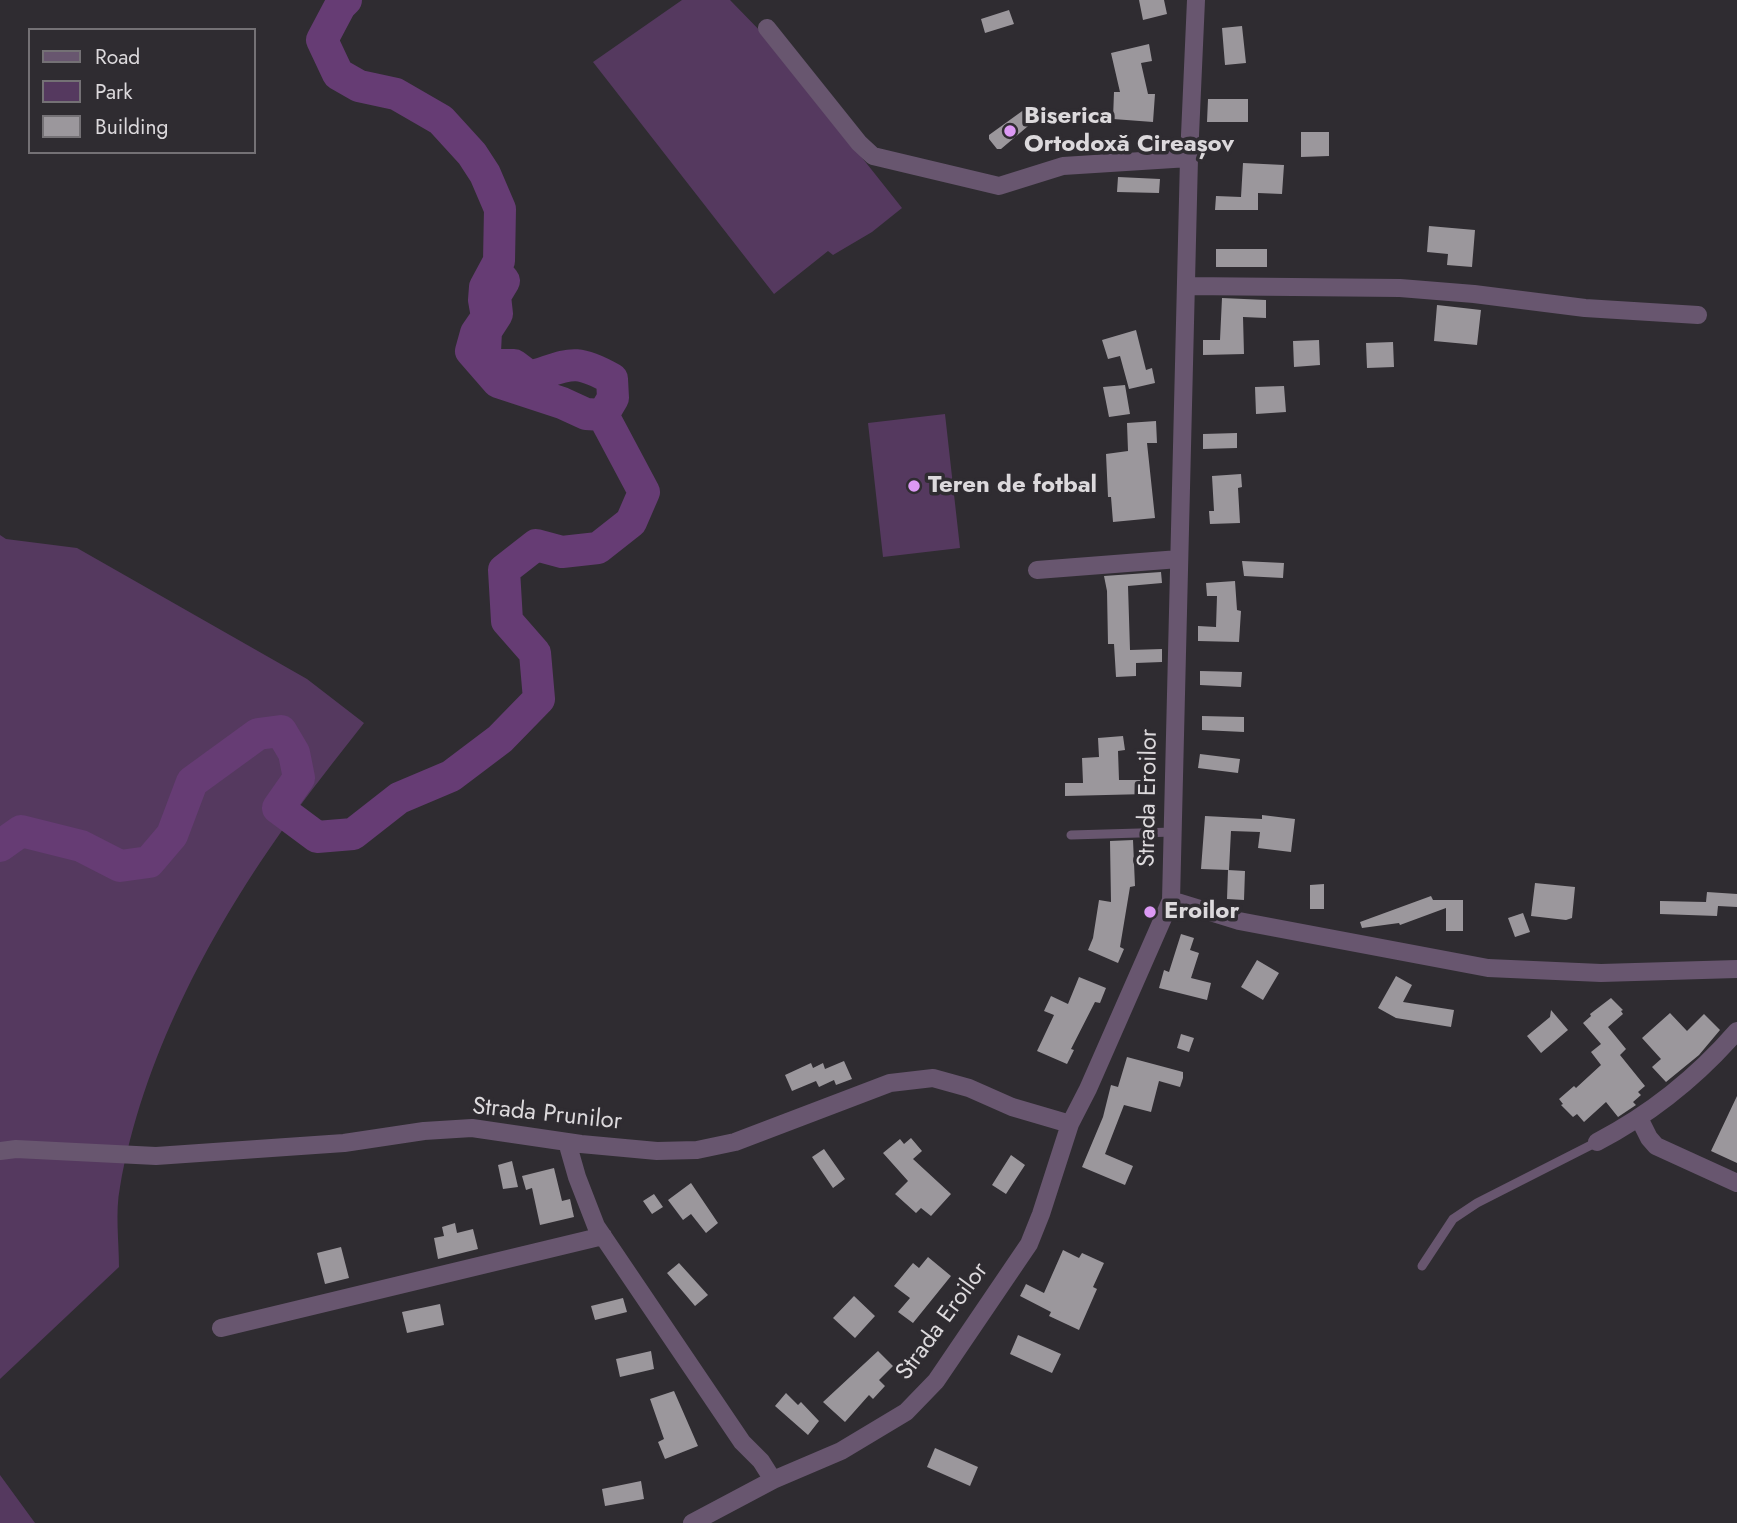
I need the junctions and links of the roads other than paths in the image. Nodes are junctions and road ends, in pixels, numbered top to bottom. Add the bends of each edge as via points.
1 (1196, 0) edge
2 (767, 28) dead end
3 (1189, 158) junction
4 (1186, 285) junction
5 (1698, 315) dead end
6 (1179, 559) junction
7 (1037, 570) dead end
8 (1174, 832) junction
9 (1070, 835) dead end
10 (1171, 900) junction
11 (1737, 969) edge
12 (1737, 1031) edge
13 (1639, 1118) junction
14 (1070, 1124) junction
15 (567, 1142) junction
16 (1597, 1142) joint
17 (0, 1151) edge
18 (1737, 1183) edge
19 (603, 1237) junction
20 (1422, 1266) dead end
21 (221, 1328) dead end
22 (773, 1480) junction
23 (692, 1523) edge

1 - 3 street, Strada Eroilor
2 - 3 street via 873,156 999,186 1063,166
3 - 4 street, Strada Eroilor
4 - 5 street via 1400,288
4 - 6 street, Strada Eroilor
6 - 7 street
6 - 8 street, Strada Eroilor
8 - 9 lane
8 - 10 street, Strada Eroilor
10 - 11 street via 1239,921 1488,968 1601,973
10 - 14 street, Strada Eroilor
12 - 13 street via 1682,1088
13 - 16 street
13 - 18 street via 1656,1146
14 - 15 street, Strada Prunilor via 933,1078 890,1083 735,1142 698,1150 657,1152
14 - 22 street, Strada Eroilor via 1029,1244 936,1381 906,1412 841,1451
15 - 17 street, Strada Prunilor via 472,1129 156,1156
15 - 19 street
16 - 20 lane via 1453,1219
19 - 21 street
19 - 22 street via 742,1442
22 - 23 street, Strada Eroilor

